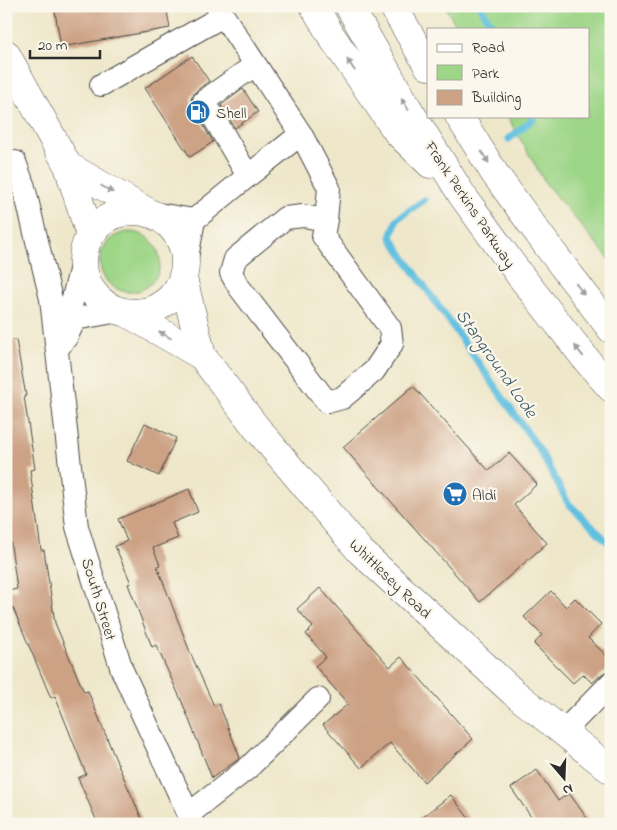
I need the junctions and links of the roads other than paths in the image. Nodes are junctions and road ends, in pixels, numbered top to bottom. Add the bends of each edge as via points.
1 (314, 6) edge
2 (349, 6) edge
3 (393, 6) edge
4 (220, 11) edge
5 (6, 54) edge
6 (427, 64) edge
7 (255, 65) junction
8 (100, 85) dead end
9 (460, 118) edge
10 (301, 134) junction
11 (14, 162) dead end
12 (68, 166) junction
13 (248, 176) junction
14 (462, 195) junction
15 (149, 212) junction
16 (194, 220) junction
17 (326, 220) junction
18 (90, 235) junction
19 (82, 263) junction
20 (184, 274) junction
21 (123, 312) junction
22 (611, 329) edge
23 (202, 356) junction
24 (57, 360) junction
25 (611, 388) edge
26 (611, 683) edge
27 (318, 699) dead end
28 (563, 732) junction
29 (611, 770) edge
30 (191, 819) edge

14 -> 1 main road via 398,133
14 -> 2 main road, Frank Perkins Parkway via 408,110
3 - 6 main road
4 - 7 street
4 - 8 street
5 - 12 main road
7 - 10 street
7 - 13 street via 204,101
9 -> 22 main road via 548,248
10 - 13 street
10 - 17 street via 329,188
11 - 24 street via 32,186 51,299
12 -> 15 main road
12 - 18 main road
13 - 16 street
25 -> 14 main road, Frank Perkins Parkway via 519,274
15 - 16 street
15 - 18 main road via 130,210 114,214 100,222
15 - 20 main road via 167,222 178,235 184,252
16 - 20 street
17 - 17 street via 323,236 390,328 392,344 374,371 342,398 327,402 231,273 235,259 285,218 303,216
18 - 19 main road
19 - 21 main road via 85,279 93,293 105,304
19 - 24 street, South Street
20 - 21 main road via 174,294 161,306 145,312
20 - 23 main road, Whittlesey Road
23 -> 21 main road, Whittlesey Road
21 - 24 street via 75,319
23 - 28 main road, Whittlesey Road via 255,426 360,551 513,692
24 - 30 street, South Street via 77,527 122,670
26 - 28 street
27 - 30 street
28 - 29 main road, Whittlesey Road

